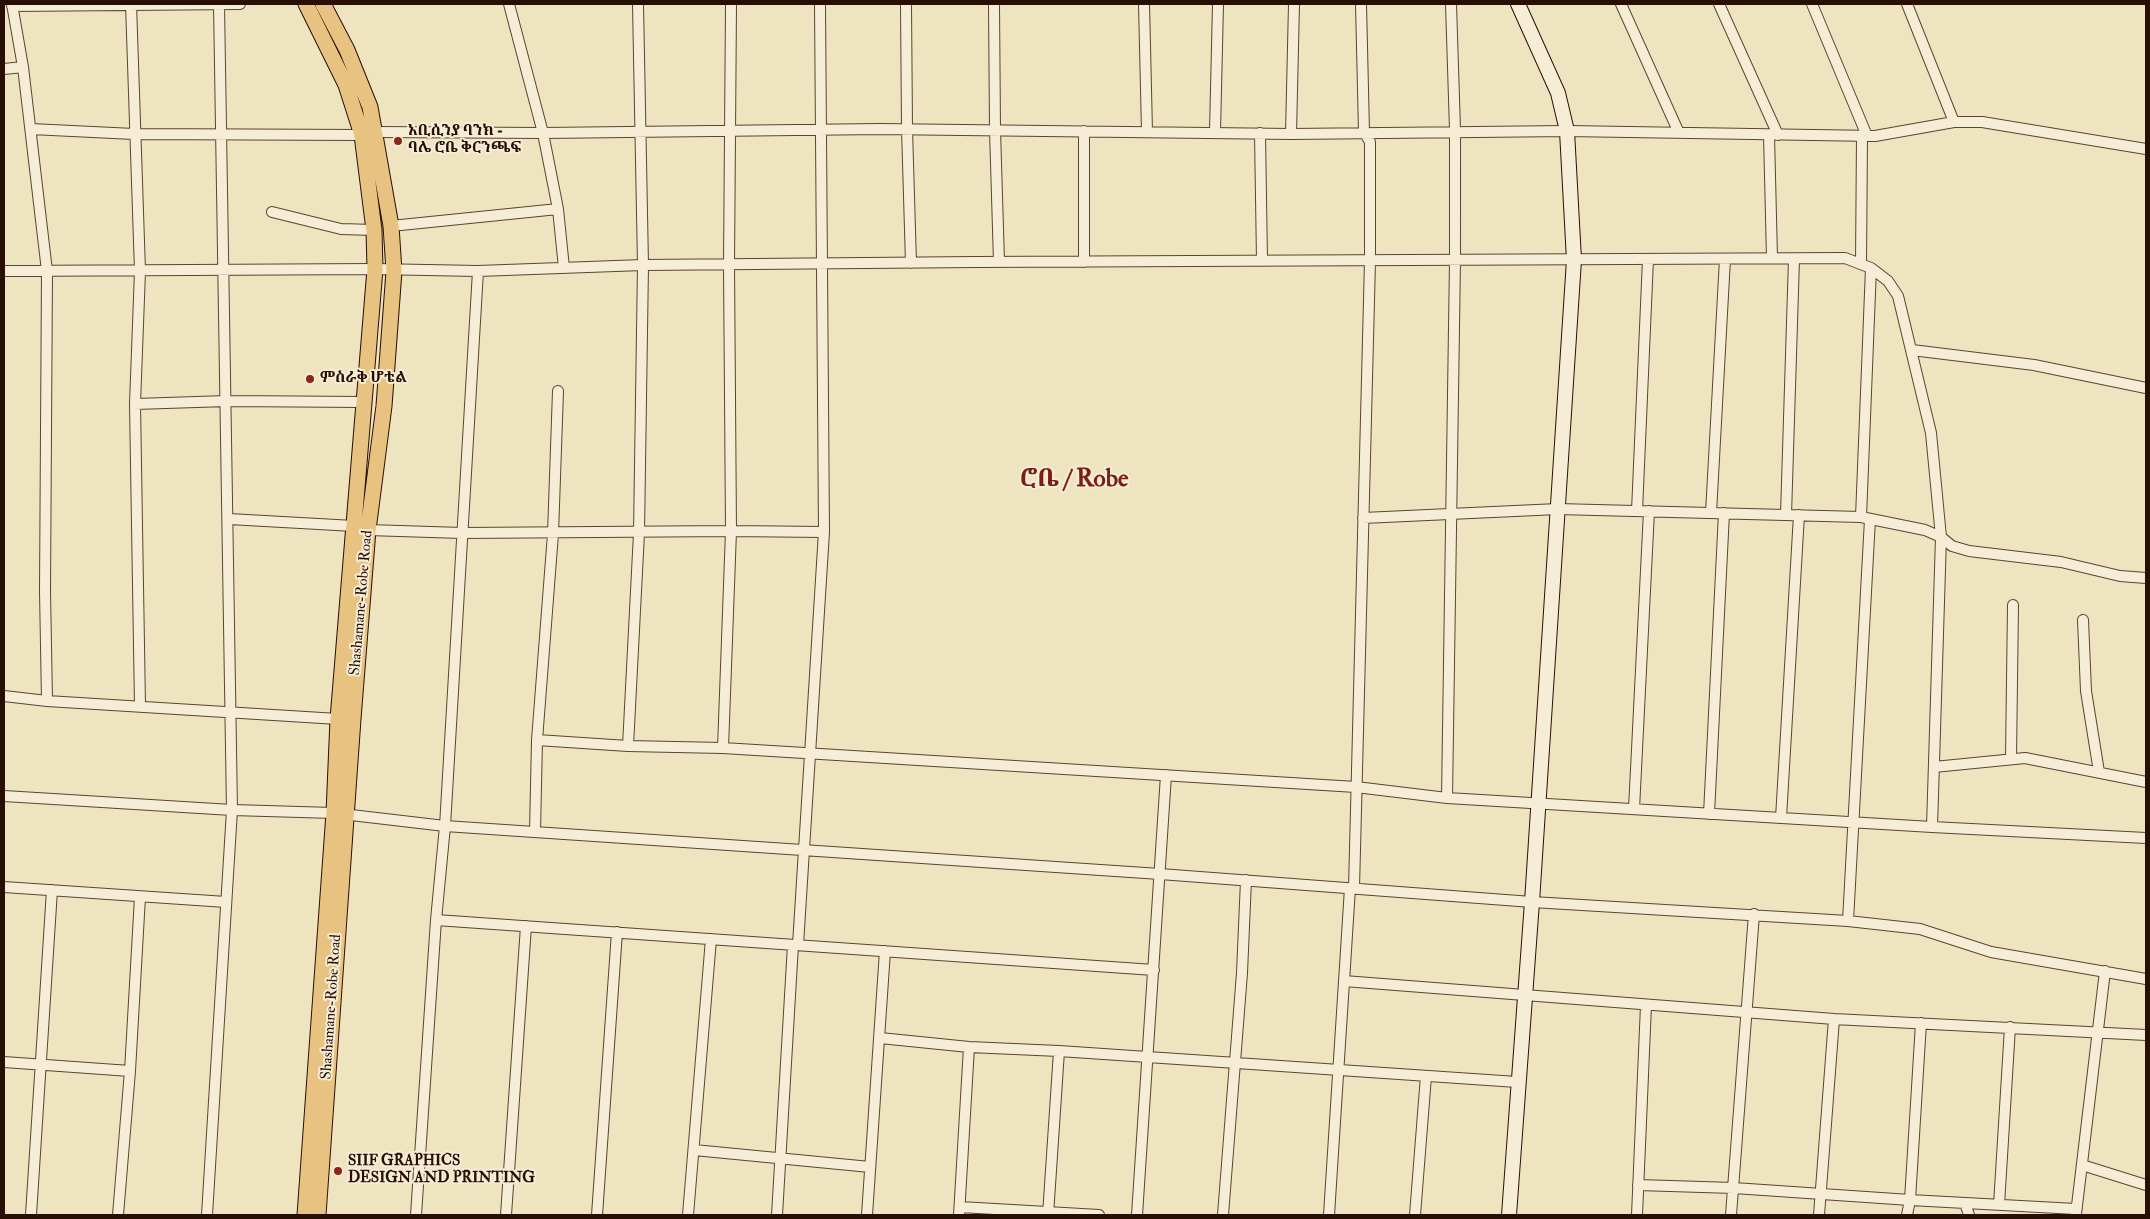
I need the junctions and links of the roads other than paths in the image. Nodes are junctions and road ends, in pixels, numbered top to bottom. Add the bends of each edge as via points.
1 (132, 4) edge
2 (219, 4) edge
3 (240, 4) edge
4 (306, 4) edge
5 (323, 4) edge
6 (509, 4) edge
7 (638, 4) edge
8 (730, 4) edge
9 (820, 4) edge
10 (906, 4) edge
11 (994, 4) edge
12 (1144, 4) edge
13 (1218, 4) edge
14 (1294, 4) edge
15 (1361, 4) edge
16 (1451, 4) edge
17 (1518, 4) edge
18 (1621, 4) edge
19 (1719, 4) edge
20 (1812, 4) edge
21 (1907, 4) edge
22 (12, 5) edge
23 (23, 67) junction
24 (4, 69) edge
25 (1954, 122) junction
26 (31, 129) junction
27 (907, 129) junction
28 (730, 130) junction
29 (820, 130) junction
30 (994, 130) junction
31 (1456, 130) junction
32 (1084, 131) junction
33 (1567, 131) junction
34 (641, 132) junction
35 (1147, 132) junction
36 (1215, 132) junction
37 (1364, 132) junction
38 (369, 133) junction
39 (543, 133) junction
40 (1260, 133) junction
41 (1679, 133) junction
42 (134, 134) junction
43 (1291, 134) junction
44 (1773, 134) junction
45 (221, 135) junction
46 (1864, 136) junction
47 (2146, 149) edge
48 (558, 209) junction
49 (272, 212) dead end
50 (391, 226) junction
51 (374, 230) junction
52 (1772, 258) junction
53 (1648, 259) junction
54 (1725, 259) junction
55 (1794, 259) junction
56 (1456, 260) junction
57 (1574, 260) junction
58 (1262, 261) junction
59 (1370, 261) junction
60 (999, 262) junction
61 (1084, 262) junction
62 (911, 263) junction
63 (820, 264) junction
64 (1861, 264) junction
65 (643, 265) junction
66 (729, 265) junction
67 (564, 268) junction
68 (1871, 268) junction
69 (375, 269) junction
70 (4, 271) edge
71 (47, 271) junction
72 (140, 271) junction
73 (224, 271) junction
74 (394, 271) junction
75 (478, 271) junction
76 (1912, 350) junction
77 (2146, 388) edge
78 (558, 392) dead end
79 (227, 402) junction
80 (363, 402) junction
81 (135, 404) junction
82 (1558, 509) junction
83 (1637, 511) junction
84 (1649, 511) junction
85 (1450, 513) junction
86 (1711, 513) junction
87 (1724, 513) junction
88 (1786, 514) junction
89 (1798, 515) junction
90 (1363, 518) junction
91 (1865, 518) junction
92 (229, 519) junction
93 (361, 528) junction
94 (731, 531) junction
95 (824, 532) junction
96 (462, 533) junction
97 (640, 533) junction
98 (553, 534) junction
99 (1941, 537) junction
100 (2146, 578) edge
101 (2012, 605) dead end
102 (2083, 620) dead end
103 (4, 696) edge
104 (47, 701) junction
105 (140, 706) junction
106 (231, 712) junction
107 (338, 719) junction
108 (537, 740) junction
109 (628, 746) junction
110 (723, 748) junction
111 (810, 754) junction
112 (2011, 758) junction
113 (1934, 767) junction
114 (2099, 772) junction
115 (1166, 775) junction
116 (2146, 782) edge
117 (1356, 787) junction
118 (4, 796) edge
119 (1447, 798) junction
120 (1539, 804) junction
121 (1634, 809) junction
122 (232, 810) junction
123 (340, 814) junction
124 (1709, 814) junction
125 (1781, 818) junction
126 (1854, 823) junction
127 (446, 826) junction
128 (1932, 827) junction
129 (535, 832) junction
130 (2146, 838) edge
131 (804, 850) junction
132 (1160, 874) junction
133 (1246, 880) junction
134 (4, 886) edge
135 (1352, 888) junction
136 (52, 890) junction
137 (140, 897) junction
138 (226, 902) junction
139 (1532, 902) junction
140 (1754, 914) junction
141 (436, 920) junction
142 (1848, 921) junction
143 (526, 926) junction
144 (617, 932) junction
145 (711, 939) junction
146 (795, 945) junction
147 (885, 951) junction
148 (1154, 970) junction
149 (2105, 971) junction
150 (2146, 979) edge
151 (1344, 981) junction
152 (1524, 996) junction
153 (1646, 1005) junction
154 (1747, 1012) junction
155 (1834, 1019) junction
156 (1921, 1023) junction
157 (2010, 1027) junction
158 (2097, 1033) junction
159 (2146, 1035) edge
160 (880, 1038) junction
161 (969, 1047) junction
162 (1059, 1051) junction
163 (1148, 1057) junction
164 (4, 1062) edge
165 (1235, 1062) junction
166 (41, 1065) junction
167 (1337, 1070) junction
168 (130, 1071) junction
169 (1426, 1076) junction
170 (1517, 1082) junction
171 (694, 1150) junction
172 (782, 1158) junction
173 (2082, 1165) junction
174 (870, 1167) junction
175 (2146, 1185) edge
176 (1638, 1186) junction
177 (1734, 1188) junction
178 (1820, 1194) junction
179 (1910, 1200) junction
180 (1965, 1203) junction
181 (1999, 1205) junction
182 (959, 1211) edge
183 (2076, 1212) edge
184 (1048, 1213) edge
185 (31, 1215) edge
186 (118, 1215) edge
187 (207, 1215) edge
188 (305, 1215) edge
189 (318, 1215) edge
190 (416, 1215) edge
191 (506, 1215) edge
192 (597, 1215) edge
193 (688, 1215) edge
194 (777, 1215) edge
195 (867, 1215) edge
196 (1099, 1215) edge
197 (1136, 1215) edge
198 (1223, 1215) edge
199 (1328, 1215) edge
200 (1415, 1215) edge
201 (1509, 1215) edge
202 (1637, 1215) edge
203 (1731, 1215) edge
204 (1819, 1215) edge
205 (1907, 1215) edge
206 (1969, 1215) edge

1 - 2 street
1 - 22 street
1 - 42 street
2 - 3 street
2 - 45 street
4 - 38 main road, Shashamane-Robe Road
5 - 38 main road, Shashamane-Robe Road via 370,107
6 - 39 street
7 - 34 street
8 - 28 street
9 - 29 street
10 - 27 street
11 - 30 street
12 - 35 street
13 - 36 street
14 - 43 street
15 - 37 street
16 - 31 street
17 - 33 street via 1558,93
18 - 41 street
19 - 44 street
20 - 46 street
21 - 25 street
22 - 23 street
23 - 24 street
23 - 26 street
25 - 46 street
25 - 47 street via 1982,122
26 - 42 street
26 - 71 street
27 - 29 street
27 - 30 street
27 - 62 street
28 - 29 street
28 - 34 street
28 - 66 street
29 - 63 street
30 - 32 street
30 - 60 street
31 - 33 street
31 - 37 street
31 - 56 street
32 - 35 street
32 - 61 street
33 - 41 street
33 - 57 street
34 - 39 street
34 - 65 street
35 - 36 street
36 - 40 street
37 - 43 street
37 - 59 street via 1370,142
38 - 39 street
38 - 45 street
38 - 50 main road, Shashamane-Robe Road
38 - 51 main road, Shashamane-Robe Road
39 - 48 street
40 - 43 street
40 - 58 street
41 - 44 street
42 - 45 street
42 - 72 street
44 - 46 street
44 - 52 street
45 - 73 street
46 - 64 street
48 - 50 street
48 - 67 street
49 - 51 street via 341,229
50 - 74 main road, Shashamane-Robe Road
51 - 69 main road, Shashamane-Robe Road
52 - 54 street
52 - 55 street
53 - 54 street
53 - 57 street
53 - 83 street
54 - 86 street
55 - 64 street via 1845,258
55 - 88 street
56 - 57 street
56 - 59 street
56 - 85 street
57 - 82 street
58 - 59 street
58 - 61 street
59 - 90 street
60 - 61 street
60 - 62 street
62 - 63 street
63 - 66 street
63 - 95 street
64 - 68 street
65 - 66 street
65 - 67 street
65 - 97 street
66 - 94 street
67 - 75 street
68 - 76 street via 1888,281 1898,296
68 - 91 street
69 - 73 street
69 - 74 street
69 - 80 main road, Shashamane-Robe Road
70 - 71 street
71 - 72 street
71 - 104 street
72 - 73 street
72 - 81 street
73 - 79 street
74 - 75 street
74 - 93 main road, Shashamane-Robe Road via 384,406
75 - 96 street
76 - 77 street via 2034,365
76 - 99 street via 1931,433
78 - 98 street
79 - 80 street
79 - 81 street
79 - 92 street
80 - 93 main road, Shashamane-Robe Road
81 - 105 street
82 - 83 street
82 - 85 street
82 - 120 street
83 - 84 street
84 - 86 street
84 - 121 street
85 - 90 street
85 - 119 street
86 - 87 street
87 - 88 street
87 - 124 street
88 - 89 street
89 - 91 street
89 - 125 street
90 - 117 street
91 - 99 street via 1925,530
91 - 126 street
92 - 93 street
92 - 106 street
93 - 96 street
93 - 107 main road, Shashamane-Robe Road
93 - 123 main road, Shashamane-Robe Road
94 - 95 street
94 - 97 street
94 - 110 street
95 - 111 street
96 - 98 street
96 - 127 street
97 - 98 street
97 - 109 street
98 - 108 street
99 - 100 street via 1952,546 1969,551 2061,562 2120,576
99 - 113 street
101 - 112 street
102 - 114 street via 2086,691
103 - 104 street
104 - 105 street
105 - 106 street
106 - 107 street
106 - 122 street
107 - 123 main road, Shashamane-Robe Road
108 - 109 street
108 - 129 street
109 - 110 street
110 - 111 street
111 - 115 street
111 - 131 street
112 - 113 street
112 - 114 street
113 - 128 street
114 - 116 street
115 - 117 street
115 - 132 street
117 - 119 street
117 - 135 street
118 - 122 street
119 - 120 street
120 - 121 street
120 - 139 street
121 - 124 street
122 - 123 street
122 - 138 street
123 - 127 street
123 - 188 main road, Shashamane-Robe Road
123 - 189 main road, Shashamane-Robe Road
124 - 125 street
125 - 126 street
126 - 128 street
126 - 142 street
127 - 129 street
127 - 141 street
128 - 130 street
129 - 131 street
131 - 132 street
131 - 146 street
132 - 133 street
132 - 148 street
133 - 135 street
133 - 165 street
134 - 136 street
135 - 139 street
135 - 151 street
136 - 137 street
136 - 166 street
137 - 138 street
137 - 168 street
138 - 187 street
139 - 140 street
139 - 152 street
140 - 142 street
140 - 154 street
141 - 143 street
141 - 190 street
142 - 149 street via 1920,929 1991,952
143 - 144 street
143 - 191 street
144 - 145 street
144 - 192 street
145 - 146 street
145 - 171 street
146 - 147 street
146 - 172 street
147 - 148 street
147 - 160 street
148 - 163 street
149 - 150 street
149 - 158 street
151 - 152 street
151 - 167 street
152 - 153 street
152 - 170 street
153 - 154 street
153 - 176 street
154 - 155 street
154 - 177 street
155 - 156 street
155 - 178 street
156 - 157 street
156 - 179 street
157 - 158 street
157 - 181 street
158 - 159 street
158 - 173 street
160 - 161 street
160 - 174 street
161 - 162 street
161 - 182 street
162 - 163 street
162 - 184 street
163 - 165 street
163 - 197 street
164 - 166 street
165 - 167 street
165 - 198 street
166 - 168 street
166 - 185 street
167 - 169 street
167 - 199 street
168 - 186 street
169 - 170 street
169 - 200 street
170 - 201 street
171 - 172 street
171 - 193 street
172 - 174 street
172 - 194 street
173 - 175 street
173 - 183 street
174 - 195 street
176 - 177 street
176 - 202 street
177 - 178 street
177 - 203 street
178 - 179 street
178 - 204 street
179 - 180 street
179 - 205 street
180 - 181 street
180 - 206 street
181 - 183 street
182 - 184 street
184 - 196 street

